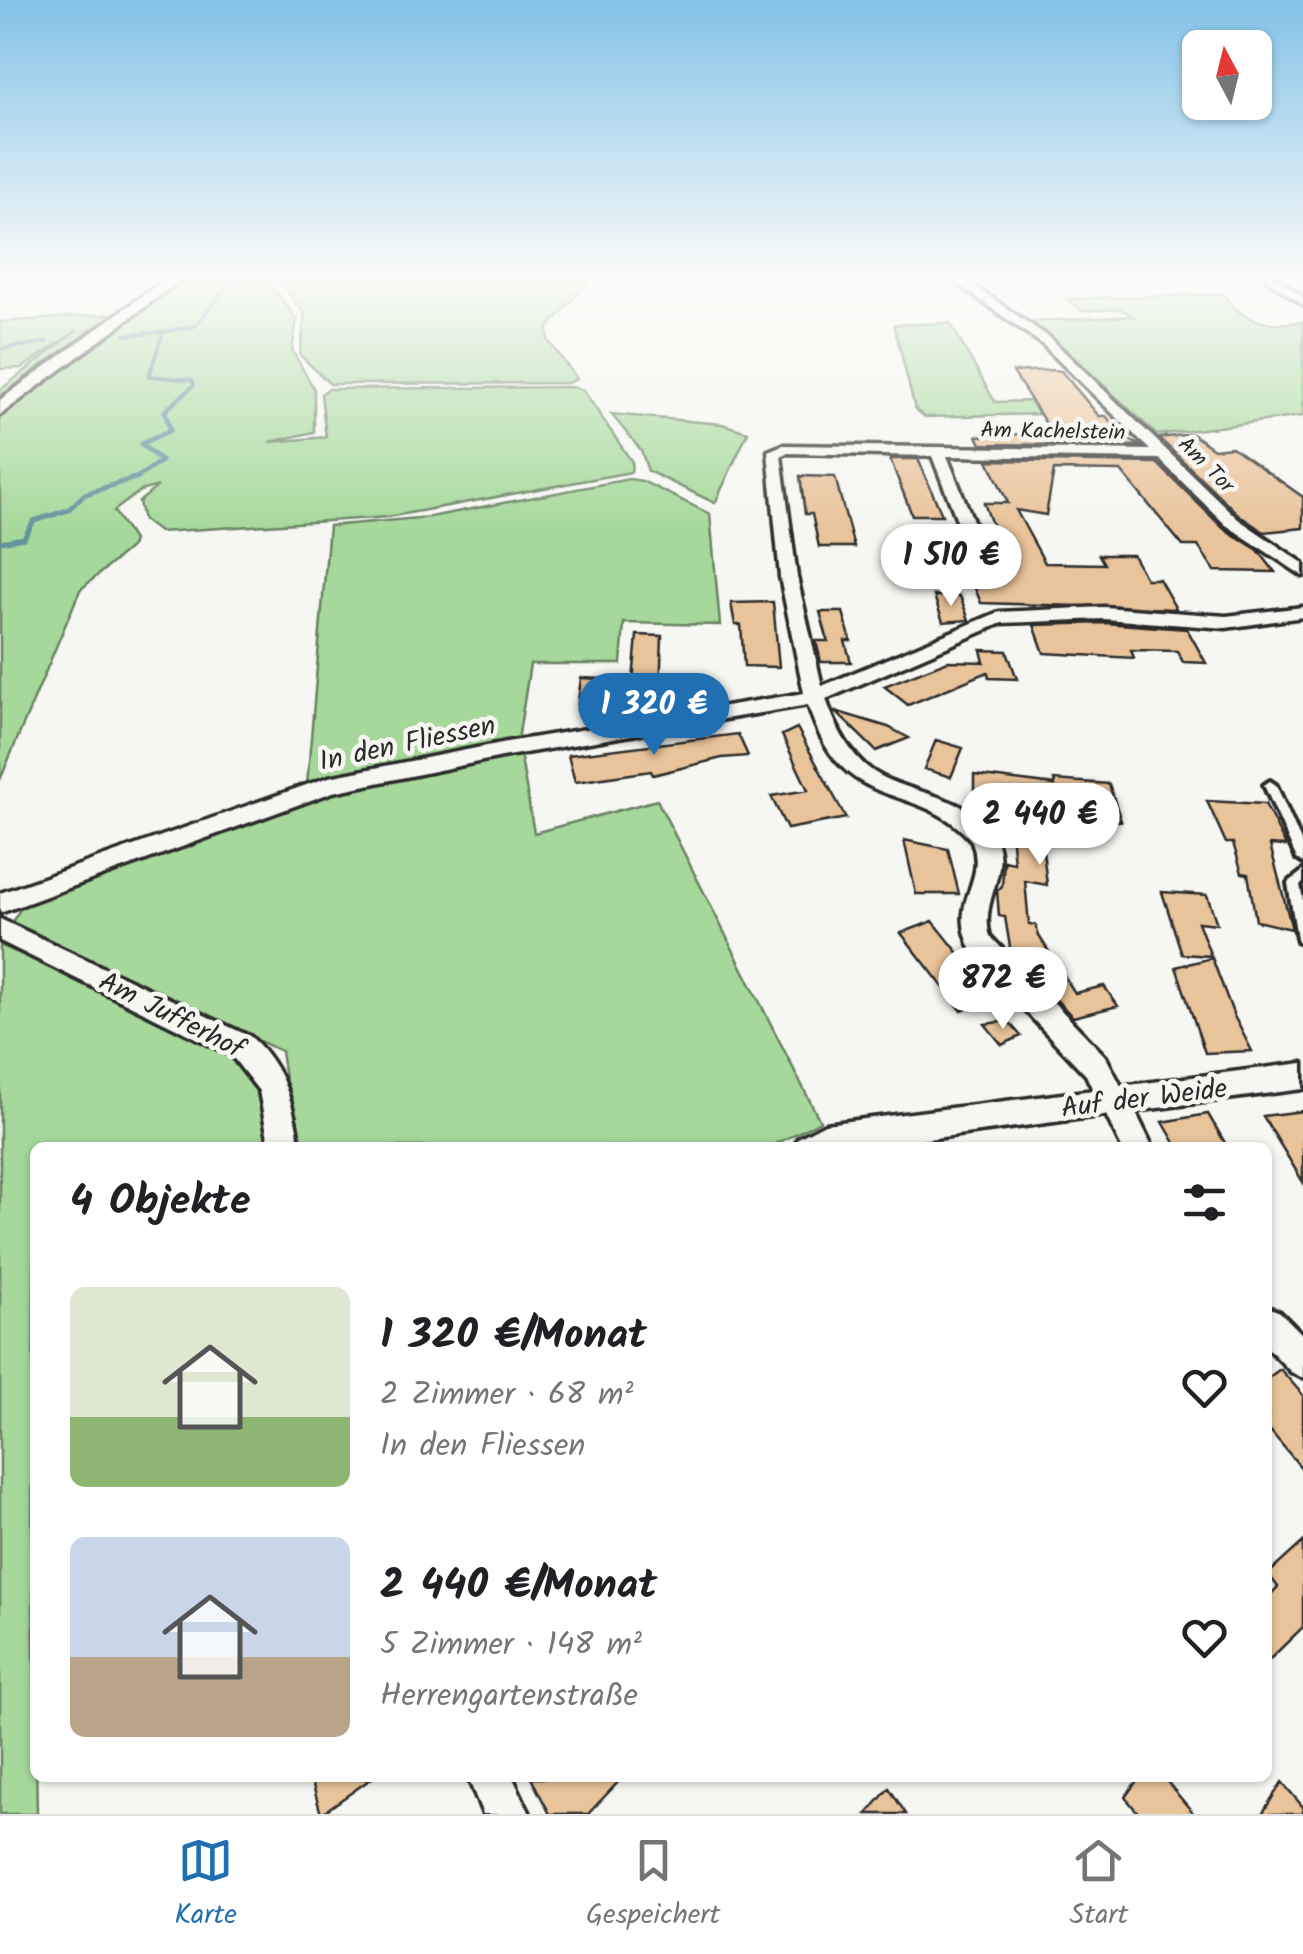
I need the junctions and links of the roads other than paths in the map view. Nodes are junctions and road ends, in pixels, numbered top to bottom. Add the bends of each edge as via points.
1 (62, 364) edge
2 (1070, 364) edge
3 (0, 410) edge
4 (937, 450) junction
5 (1167, 455) junction
6 (974, 542) dead end
7 (1303, 571) edge
8 (1303, 612) edge
9 (812, 698) junction
10 (1270, 784) dead end
11 (1303, 859) edge
12 (1303, 876) edge
13 (0, 903) edge
14 (0, 930) edge
15 (1303, 938) edge
16 (1303, 1076) edge
17 (1114, 1099) junction
18 (284, 1142) edge
19 (819, 1142) edge
20 (1135, 1142) edge
21 (1272, 1328) edge
22 (1303, 1360) edge
23 (492, 1782) edge
24 (508, 1814) edge

1 - 3 main road
2 - 5 street, Am Tor
4 - 5 street, Am Kachelstein
4 - 6 street
4 - 9 street, Am Kachelstein via 773,451
5 - 7 street, Am Tor via 1232,522
8 - 9 street, In den Fliessen via 1226,622 1104,614 999,618
9 - 13 street, In den Fliessen via 329,785
9 - 17 street via 856,770 949,812 981,836 989,854 974,925 978,938 1096,1066
10 - 11 lane
12 - 15 lane via 1294,883
14 - 18 street, Am Jufferhof via 241,1046 276,1090
16 - 17 street, Auf der Weide
17 - 19 street, Auf der Weide
17 - 20 street
21 - 22 street
23 - 24 street

